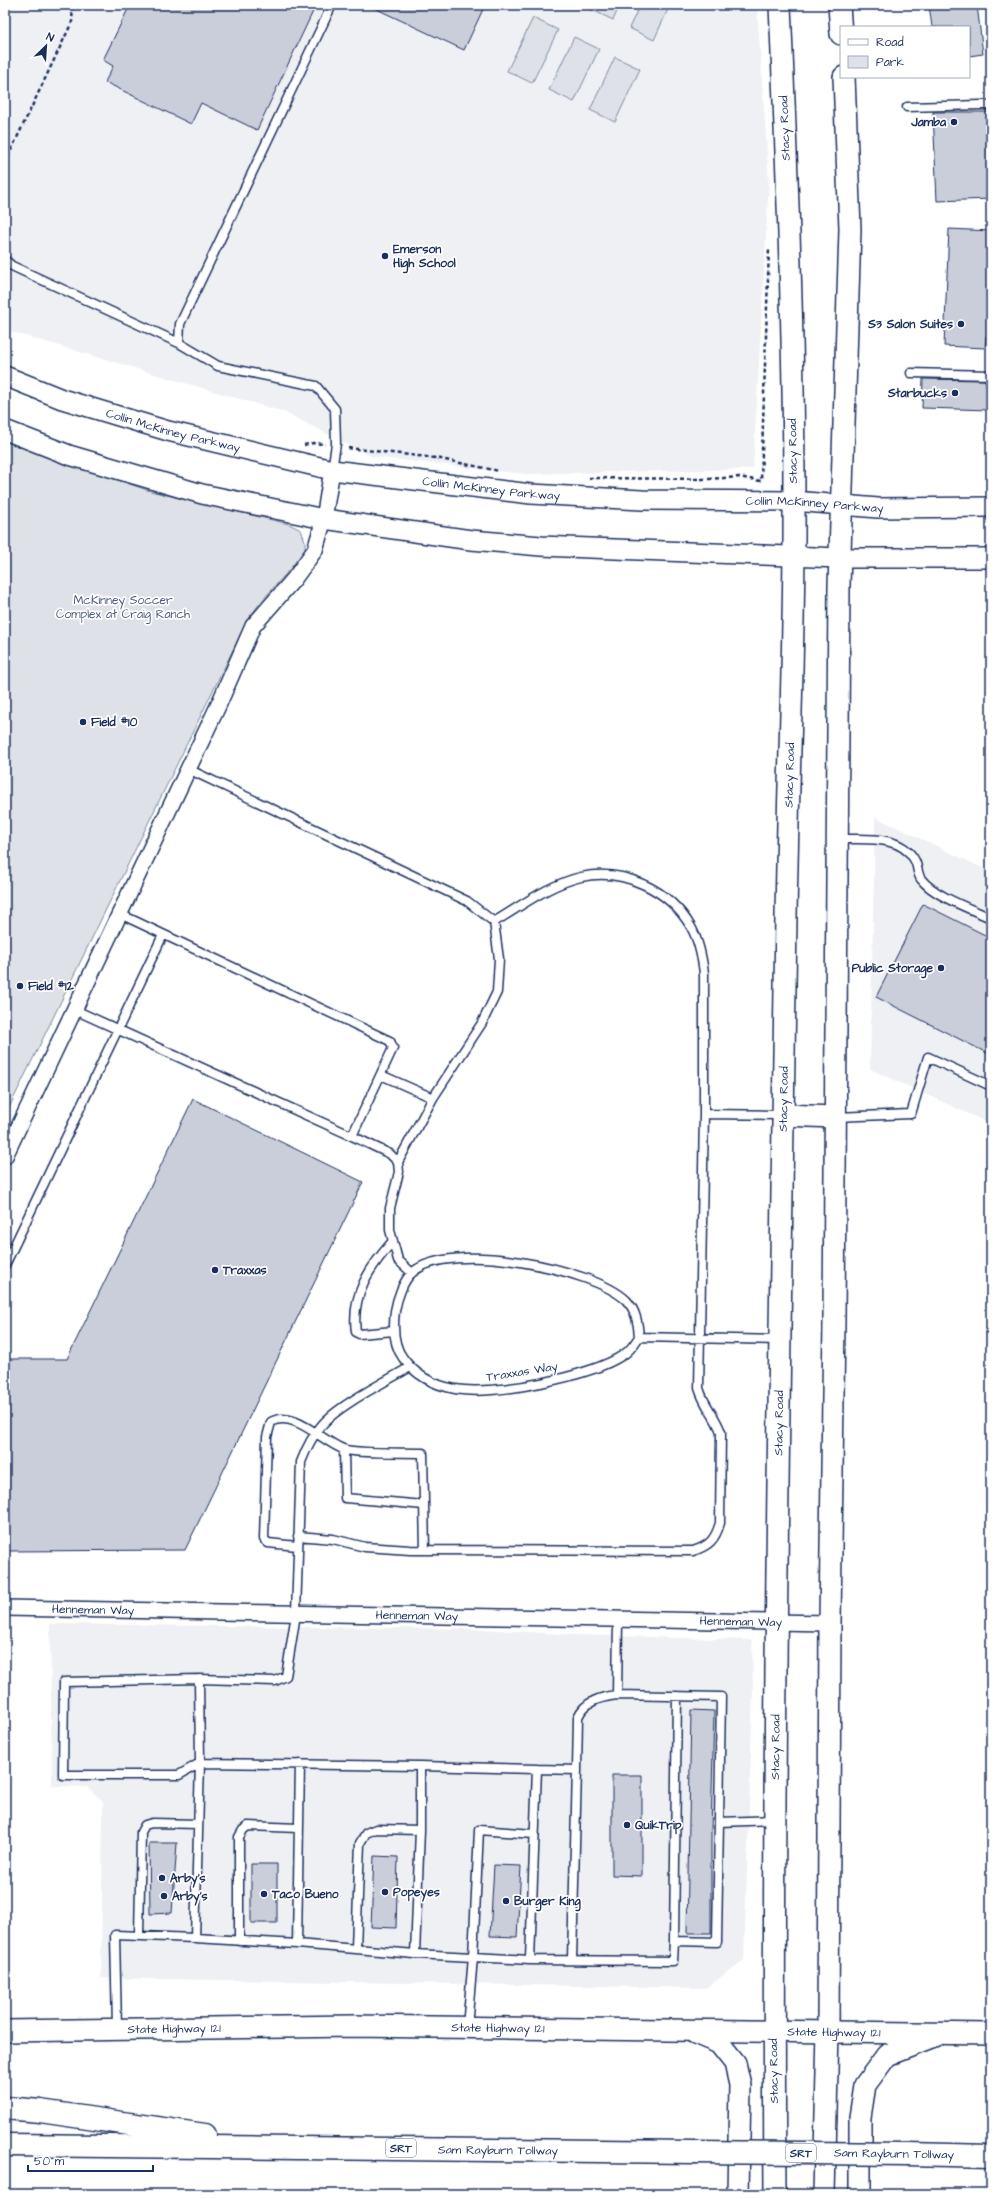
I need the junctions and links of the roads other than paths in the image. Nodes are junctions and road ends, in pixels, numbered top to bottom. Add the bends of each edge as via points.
1 (332, 5) edge
2 (780, 5) edge
3 (839, 5) edge
4 (840, 26) edge
5 (844, 78) edge
6 (907, 107) dead end
7 (991, 107) edge
8 (5, 260) edge
9 (179, 344) junction
10 (911, 374) dead end
11 (991, 375) edge
12 (5, 376) edge
13 (5, 430) edge
14 (332, 470) junction
15 (794, 501) junction
16 (842, 505) junction
17 (991, 507) edge
18 (324, 520) junction
19 (793, 556) junction
20 (839, 558) junction
21 (991, 558) edge
22 (188, 769) junction
23 (837, 839) junction
24 (120, 914) junction
25 (991, 918) edge
26 (494, 922) junction
27 (163, 935) junction
28 (75, 1010) junction
29 (119, 1030) junction
30 (381, 1075) junction
31 (991, 1086) edge
32 (433, 1098) junction
33 (704, 1114) junction
34 (784, 1115) junction
35 (834, 1117) junction
36 (352, 1136) junction
37 (5, 1156) edge
38 (398, 1162) junction
39 (393, 1241) junction
40 (5, 1265) edge
41 (412, 1272) junction
42 (394, 1331) junction
43 (639, 1337) junction
44 (700, 1339) junction
45 (781, 1340) junction
46 (410, 1367) junction
47 (315, 1434) junction
48 (344, 1450) junction
49 (424, 1505) junction
50 (298, 1536) junction
51 (297, 1546) junction
52 (425, 1550) junction
53 (5, 1608) edge
54 (296, 1614) junction
55 (618, 1620) junction
56 (777, 1623) junction
57 (830, 1623) junction
58 (199, 1679) junction
59 (617, 1695) junction
60 (677, 1696) junction
61 (200, 1764) junction
62 (300, 1764) junction
63 (420, 1766) junction
64 (537, 1769) junction
65 (577, 1770) junction
66 (775, 1820) junction
67 (719, 1822) junction
68 (198, 1824) junction
69 (298, 1828) junction
70 (420, 1830) junction
71 (534, 1834) junction
72 (139, 1936) junction
73 (194, 1938) junction
74 (239, 1941) junction
75 (674, 1941) junction
76 (297, 1944) junction
77 (356, 1948) junction
78 (415, 1954) junction
79 (473, 1958) junction
80 (572, 1959) junction
81 (530, 1960) junction
82 (467, 2027) junction
83 (117, 2028) junction
84 (686, 2029) junction
85 (5, 2031) edge
86 (774, 2031) junction
87 (828, 2031) junction
88 (943, 2033) junction
89 (991, 2034) edge
90 (5, 2108) edge
91 (5, 2145) edge
92 (285, 2147) junction
93 (991, 2156) edge
94 (738, 2194) edge
95 (775, 2194) edge
96 (824, 2194) edge
97 (860, 2194) edge

1 - 9 lane via 180,324
2 - 15 main road, Stacy Road via 789,221
3 - 4 main road
5 - 16 main road via 850,229
6 - 7 lane via 990,104
8 - 9 lane via 12,266
9 - 14 lane via 218,366 316,386 335,409 336,444
10 - 11 lane
12 - 14 street, Collin McKinney Parkway via 62,399 168,431
13 - 18 street via 69,455 202,494
14 - 15 street, Collin McKinney Parkway via 531,494 642,500
14 - 18 street
15 - 16 street, Collin McKinney Parkway
15 - 19 main road, Stacy Road
16 - 17 street, Collin McKinney Parkway via 878,508
16 - 20 main road
18 - 19 street via 471,540
18 - 22 street via 315,550 294,579 253,626
19 - 20 street
19 - 34 main road, Stacy Road
20 - 21 street
20 - 23 main road
22 - 24 street
22 - 26 lane via 467,901
23 - 25 lane via 893,841 906,848 915,860 920,879 936,892
23 - 35 main road
24 - 27 lane
24 - 28 street
26 - 32 lane via 499,959 497,992 482,1024
26 - 33 lane via 558,886 581,877 624,877 650,887 674,904 691,927 701,953 704,973
27 - 29 lane
27 - 30 lane via 390,1041 393,1048
28 - 29 lane
28 - 37 street
29 - 36 lane
29 - 40 lane
30 - 32 lane
30 - 36 lane
31 - 35 lane via 928,1057 911,1114
32 - 38 lane
33 - 34 lane
33 - 44 lane
34 - 35 main road
34 - 45 main road, Stacy Road
35 - 57 main road
36 - 38 lane via 390,1154
38 - 39 lane via 399,1172 390,1208
39 - 41 lane via 398,1260
39 - 42 lane via 374,1262 367,1275 360,1290 354,1322 359,1334
41 - 42 lane, Traxxas Way via 396,1306
41 - 43 lane via 422,1265 460,1258 509,1260 547,1267 607,1287 626,1300 638,1319
42 - 46 lane, Traxxas Way via 399,1353
43 - 44 lane
43 - 46 lane, Traxxas Way via 625,1355 597,1369 492,1390 454,1389 431,1382 414,1373
44 - 45 lane
44 - 52 lane via 699,1388 702,1401 718,1422 721,1432 720,1523 716,1537 707,1546 693,1551
45 - 56 main road, Stacy Road
46 - 47 lane via 340,1409 322,1423
47 - 48 lane
47 - 50 lane via 301,1462
47 - 51 lane via 294,1420 277,1418 271,1422 267,1437 264,1539 268,1543
48 - 49 lane via 345,1498
48 - 49 lane via 423,1453
49 - 52 lane
50 - 51 lane
50 - 52 lane via 334,1539 365,1547
51 - 54 lane
53 - 54 street, Henneman Way
54 - 55 street, Henneman Way
54 - 58 lane via 286,1676 275,1680
55 - 56 street, Henneman Way
55 - 59 lane
56 - 57 street, Henneman Way
56 - 66 main road, Stacy Road
57 - 87 main road
58 - 61 lane
58 - 61 lane via 64,1682 63,1775 179,1775
59 - 60 lane
59 - 65 lane via 596,1699 581,1710 578,1717
60 - 67 lane via 721,1697
60 - 75 lane
61 - 62 lane
61 - 68 lane
62 - 63 lane
62 - 69 lane
63 - 64 lane
63 - 70 lane
64 - 65 lane
64 - 71 lane
65 - 80 lane
66 - 67 lane
66 - 86 main road, Stacy Road
67 - 75 lane via 717,1942
68 - 72 lane via 152,1823 145,1825 141,1832
68 - 73 lane
69 - 74 lane via 248,1826 239,1836
69 - 76 lane
70 - 77 lane via 376,1829 366,1833 360,1843
70 - 78 lane
71 - 79 lane via 479,1830
71 - 81 lane
72 - 73 lane
72 - 83 lane via 115,1935
73 - 74 lane
74 - 76 lane
75 - 80 lane via 673,1961
76 - 77 lane
77 - 78 lane
78 - 79 lane
79 - 81 lane
79 - 82 lane
80 - 81 lane
82 - 83 main road, State Highway 121
82 - 84 main road, State Highway 121
83 - 85 main road, State Highway 121
84 - 86 main road, State Highway 121
84 - 94 main road via 719,2043 735,2062 740,2085
86 - 87 main road, State Highway 121
86 - 95 main road, Stacy Road
87 - 88 main road, State Highway 121
87 - 96 main road
88 - 89 main road, State Highway 121
88 - 97 main road via 888,2055 865,2085 860,2117
90 - 92 highway
91 - 92 highway, Sam Rayburn Tollway / SRT
92 - 93 highway, Sam Rayburn Tollway / SRT, bridge

